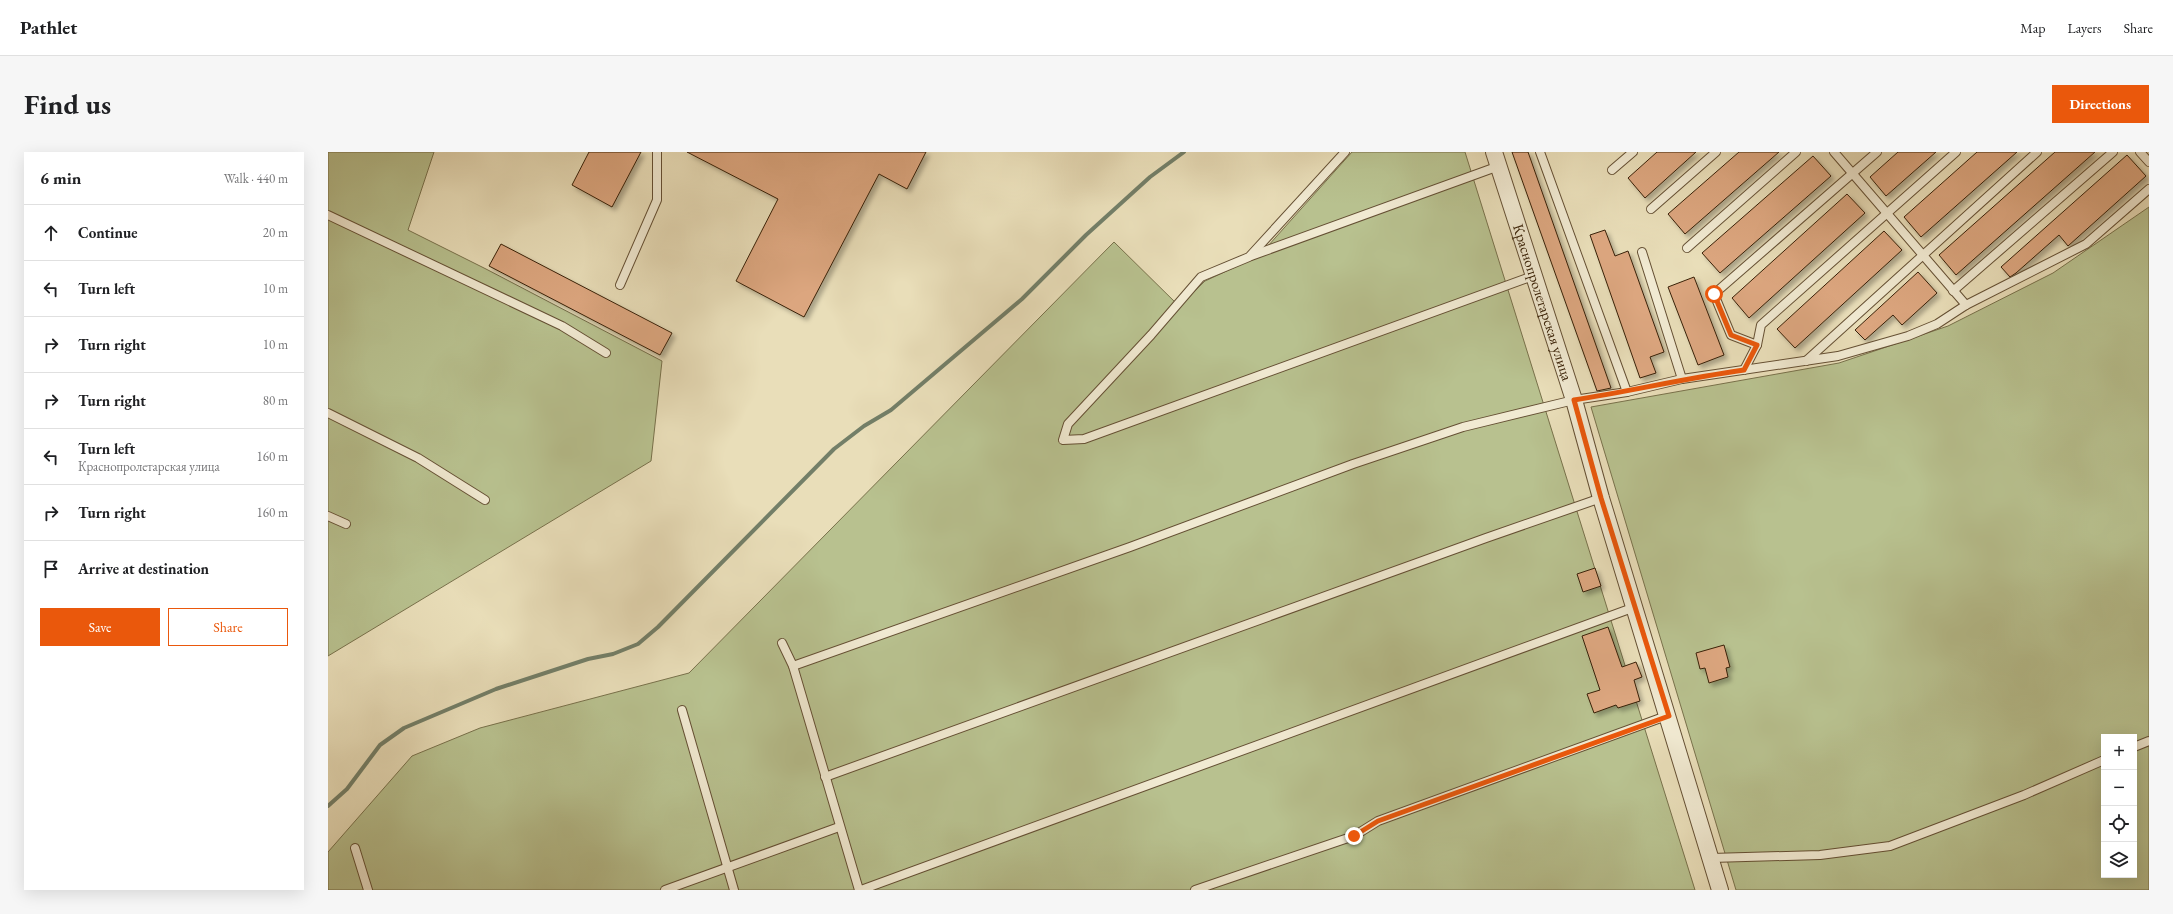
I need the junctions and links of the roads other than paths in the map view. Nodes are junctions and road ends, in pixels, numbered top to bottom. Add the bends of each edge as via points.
1 (657, 152) edge
2 (1345, 152) edge
3 (1540, 152) edge
4 (1632, 152) edge
5 (1716, 152) edge
6 (1796, 152) edge
7 (1834, 152) edge
8 (1877, 152) edge
9 (1956, 152) edge
10 (2037, 152) edge
11 (2113, 152) edge
12 (2140, 152) edge
13 (1496, 159) edge
14 (2149, 162) edge
15 (1612, 170) dead end
16 (1853, 173) junction
17 (2149, 189) edge
18 (1651, 209) dead end
19 (1887, 213) junction
20 (328, 215) edge
21 (1687, 248) dead end
22 (1642, 252) dead end
23 (1922, 254) junction
24 (1249, 257) junction
25 (1533, 276) junction
26 (620, 285) dead end
27 (1953, 291) junction
28 (1966, 305) junction
29 (1757, 345) junction
30 (606, 354) dead end
31 (1806, 361) junction
32 (1744, 370) junction
33 (1682, 379) junction
34 (1626, 392) junction
35 (1574, 400) junction
36 (328, 413) edge
37 (1601, 498) junction
38 (485, 500) dead end
39 (328, 516) edge
40 (346, 524) dead end
41 (1635, 607) junction
42 (782, 643) dead end
43 (794, 666) junction
44 (682, 710) dead end
45 (1669, 716) junction
46 (2149, 741) edge
47 (2137, 746) edge
48 (2101, 761) edge
49 (824, 777) junction
50 (839, 827) junction
51 (355, 848) dead end
52 (1711, 858) junction
53 (727, 868) junction
54 (368, 890) edge
55 (665, 890) edge
56 (734, 890) edge
57 (860, 890) edge
58 (1195, 890) edge
59 (1720, 890) edge

1 - 26 lane via 656,200
2 - 24 lane
3 - 34 lane
4 - 15 lane
5 - 18 lane
6 - 21 lane
7 - 16 lane
8 - 16 lane
9 - 19 lane
10 - 23 lane
11 - 27 lane
12 - 14 lane
13 - 24 lane
13 - 25 street, Краснопролетарская улица
16 - 19 lane
16 - 29 lane via 1714,294 1731,335
17 - 28 lane via 2086,244
19 - 23 lane
19 - 29 lane via 1761,325
20 - 30 lane via 562,326
22 - 33 lane
23 - 27 lane
23 - 31 lane
24 - 25 lane via 1200,277 1151,335 1068,424 1063,440 1084,439
25 - 35 street, Краснопролетарская улица
27 - 28 lane
28 - 31 lane via 1937,324 1908,336 1838,356
29 - 32 lane
31 - 32 lane
32 - 33 lane
33 - 34 lane
34 - 35 lane
35 - 37 street, Краснопролетарская улица
35 - 43 lane via 1463,427 1360,462 1130,548
36 - 38 lane via 418,458
37 - 41 street, Краснопролетарская улица
37 - 49 lane
39 - 40 lane
41 - 45 street, Краснопролетарская улица
41 - 57 lane
42 - 43 lane
43 - 49 lane
44 - 53 lane
45 - 52 street, Краснопролетарская улица
45 - 58 lane via 1378,821 1354,836
46 - 47 lane
48 - 52 lane via 2024,795 1890,846 1820,855
49 - 50 lane
50 - 53 lane
50 - 57 lane
51 - 54 lane
52 - 59 street, Краснопролетарская улица
53 - 55 lane
53 - 56 lane

